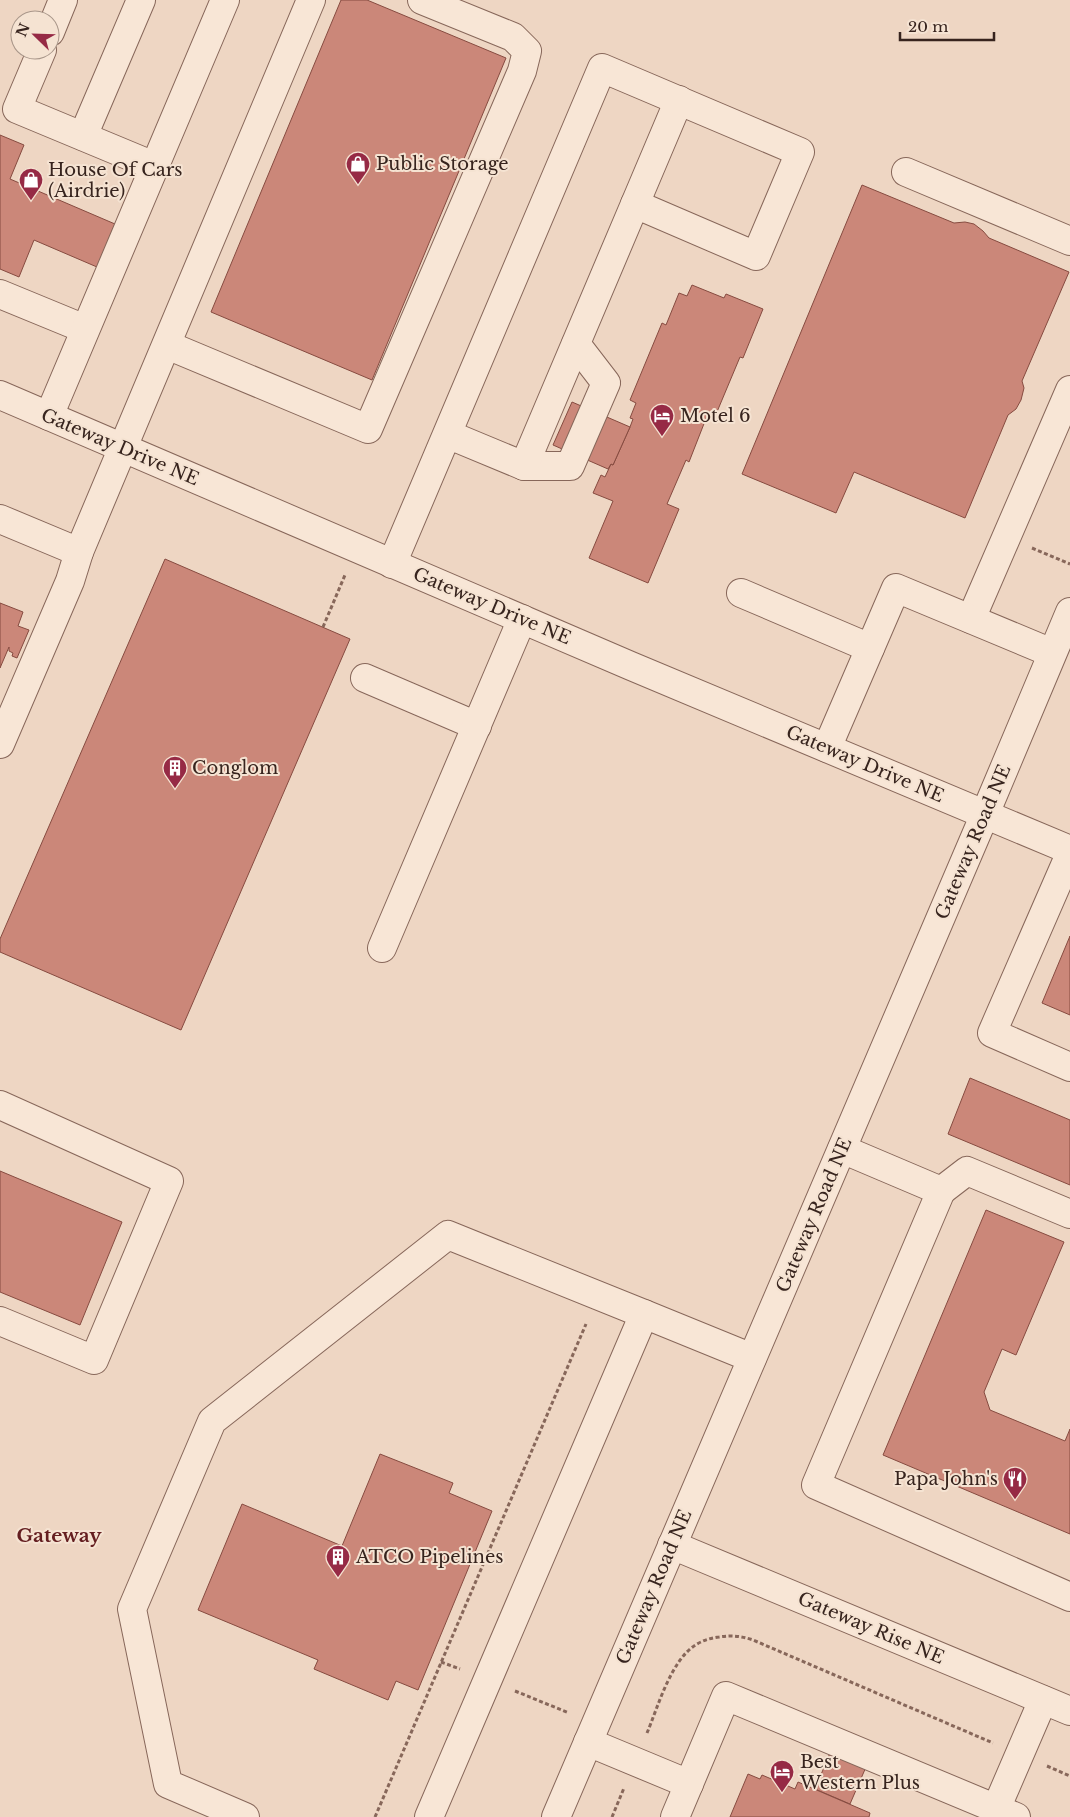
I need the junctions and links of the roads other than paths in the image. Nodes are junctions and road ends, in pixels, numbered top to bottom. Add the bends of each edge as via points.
1 (141, 0) edge
2 (225, 0) edge
3 (312, 0) edge
4 (422, 0) edge
5 (38, 60) edge
6 (679, 100) junction
7 (83, 136) junction
8 (154, 166) junction
9 (906, 172) dead end
10 (635, 204) junction
11 (1070, 241) edge
12 (0, 294) edge
13 (85, 329) junction
14 (576, 344) junction
15 (167, 345) junction
16 (1070, 390) edge
17 (0, 395) edge
18 (49, 416) junction
19 (447, 434) junction
20 (123, 448) junction
21 (524, 466) junction
22 (0, 519) edge
23 (79, 552) junction
24 (392, 564) junction
25 (741, 593) dead end
26 (1070, 612) edge
27 (522, 619) junction
28 (971, 619) junction
29 (870, 648) junction
30 (1052, 653) junction
31 (365, 678) dead end
32 (477, 726) junction
33 (0, 744) edge
34 (827, 748) junction
35 (985, 814) junction
36 (1070, 850) edge
37 (1070, 854) edge
38 (382, 948) dead end
39 (1070, 1067) edge
40 (0, 1105) edge
41 (842, 1149) junction
42 (941, 1191) junction
43 (1070, 1214) edge
44 (644, 1314) junction
45 (0, 1321) edge
46 (752, 1358) junction
47 (672, 1546) junction
48 (1070, 1598) edge
49 (1043, 1700) junction
50 (1070, 1711) edge
51 (592, 1732) junction
52 (689, 1784) junction
53 (1006, 1813) edge
54 (245, 1817) edge
55 (429, 1817) edge
56 (556, 1817) edge
57 (675, 1817) edge

1 - 7 street
2 - 8 street
3 - 15 street
4 - 15 street via 513,37 527,51 518,80 368,429
5 - 7 street via 17,109
6 - 10 street
6 - 10 street via 800,152 771,221 756,256
6 - 19 street via 602,68
7 - 8 street
8 - 13 street
9 - 11 street
10 - 14 street
12 - 13 street
13 - 18 street
14 - 21 street
14 - 21 street via 606,383 570,466
15 - 20 street
16 - 28 street
17 - 18 street, Gateway Drive NE
18 - 20 street, Gateway Drive NE
19 - 21 street
19 - 24 street
20 - 23 street
20 - 24 street, Gateway Drive NE
22 - 23 street
23 - 33 street via 70,581
24 - 27 street, Gateway Drive NE
25 - 29 street
26 - 30 street, Gateway Road NE
27 - 32 street
27 - 34 street, Gateway Drive NE
28 - 29 street via 896,588
28 - 30 street
29 - 34 street
30 - 35 street, Gateway Road NE
31 - 32 street
32 - 38 street
34 - 35 street, Gateway Drive NE
35 - 36 street, Gateway Drive NE
35 - 41 street, Gateway Road NE
37 - 39 street via 992,1034
40 - 45 street via 169,1181 94,1360
41 - 42 street
41 - 46 street, Gateway Road NE
42 - 43 street via 967,1171
42 - 48 street via 816,1485
44 - 46 street
44 - 54 street via 448,1235 212,1421 132,1609 168,1784
44 - 55 street
46 - 47 street, Gateway Road NE
47 - 49 street, Gateway Rise NE
47 - 51 street, Gateway Road NE
49 - 50 street, Gateway Rise NE
49 - 53 street
51 - 52 street
51 - 56 street, Gateway Road NE
52 - 53 street via 726,1696
52 - 57 street

